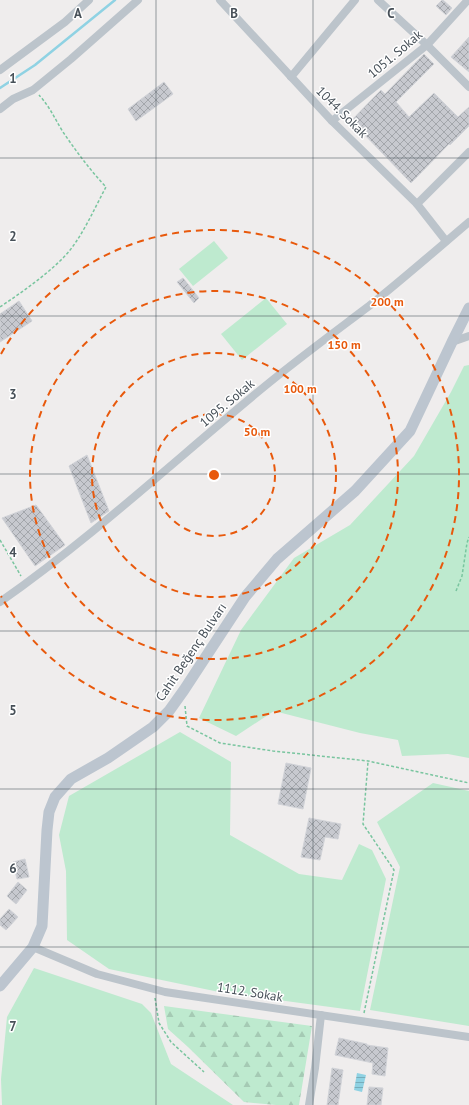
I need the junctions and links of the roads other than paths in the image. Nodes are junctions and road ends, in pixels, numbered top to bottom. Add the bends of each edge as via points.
1 (89, 0) edge
2 (138, 0) edge
3 (220, 0) edge
4 (355, 0) edge
5 (378, 0) edge
6 (465, 3) edge
7 (427, 45) junction
8 (0, 70) edge
9 (291, 77) junction
10 (469, 87) edge
11 (0, 109) edge
12 (332, 121) junction
13 (469, 152) edge
14 (417, 204) junction
15 (469, 222) edge
16 (446, 241) junction
17 (469, 308) edge
18 (469, 316) edge
19 (469, 336) edge
20 (452, 342) junction
21 (0, 602) edge
22 (33, 947) junction
23 (0, 986) edge
24 (321, 1015) junction
25 (469, 1037) edge
26 (309, 1105) edge

1 - 8 street via 65,22
2 - 11 street via 33,90 13,99
3 - 9 street, 1044. Sokak
4 - 9 street
5 - 7 street
6 - 7 street, 1051. Sokak
7 - 10 street
7 - 12 street, 1051. Sokak
9 - 12 street, 1044. Sokak
12 - 14 street, 1044. Sokak
13 - 14 street
14 - 16 street, 1044. Sokak
15 - 16 street, 1095. Sokak
16 - 21 street, 1095. Sokak via 370,305 260,390 96,529
17 - 20 main road, Cahit Beğenç Bulvarı
18 - 20 main road, Cahit Beğenç Bulvarı
19 - 20 street
20 - 22 main road, Cahit Beğenç Bulvarı via 410,431 355,491 277,559 245,597 169,711 153,727 72,779 55,797 46,830 42,926
22 - 23 main road, Cahit Beğenç Bulvarı
22 - 24 street, 1112. Sokak via 97,974 165,992
24 - 25 street, 1112. Sokak
24 - 26 street

